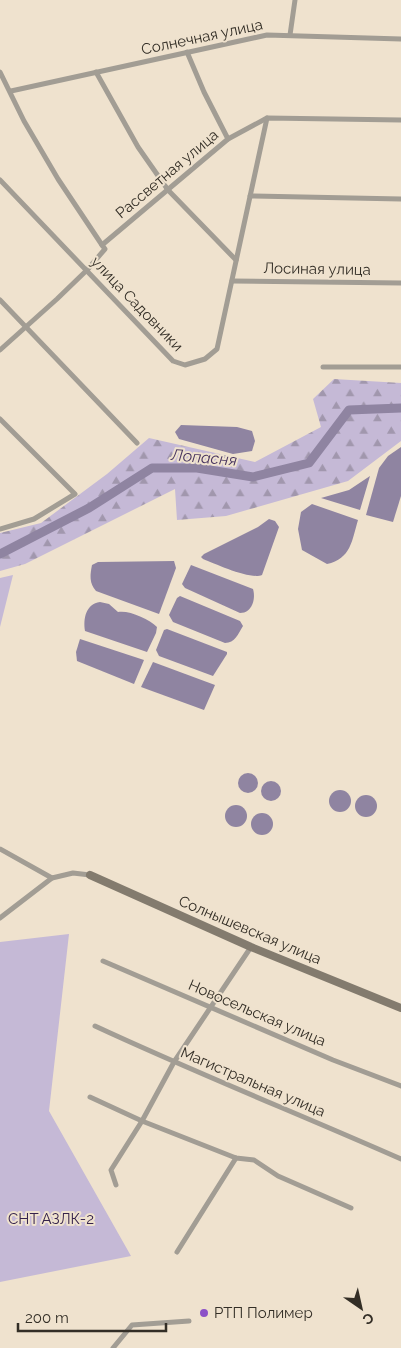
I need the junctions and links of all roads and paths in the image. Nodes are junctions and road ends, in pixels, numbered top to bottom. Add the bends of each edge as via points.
1 (295, 0) edge
2 (290, 35) junction
3 (401, 39) edge
4 (187, 52) junction
5 (0, 72) edge
6 (96, 72) junction
7 (11, 91) junction
8 (266, 118) junction
9 (401, 120) edge
10 (228, 138) junction
11 (0, 180) edge
12 (168, 190) junction
13 (250, 196) junction
14 (401, 199) edge
15 (102, 245) junction
16 (236, 260) junction
17 (87, 270) junction
18 (232, 281) junction
19 (401, 283) edge
20 (0, 300) edge
21 (25, 326) junction
22 (0, 350) edge
23 (323, 367) dead end
24 (401, 367) edge
25 (0, 418) edge
26 (137, 443) dead end
27 (0, 529) edge
28 (0, 849) edge
29 (90, 874) joint
30 (52, 878) junction
31 (0, 918) edge
32 (251, 947) junction
33 (103, 961) dead end
34 (212, 1007) junction
35 (401, 1008) edge
36 (95, 1026) dead end
37 (174, 1062) junction
38 (401, 1086) edge
39 (90, 1097) dead end
40 (142, 1121) junction
41 (236, 1158) junction
42 (401, 1159) edge
43 (116, 1185) dead end
44 (351, 1208) dead end
45 (177, 1252) dead end
46 (189, 1321) dead end
47 (113, 1348) edge

1 - 2 street
2 - 3 street, Солнечная улица
2 - 4 street, Солнечная улица via 267,35
4 - 6 street, Солнечная улица
4 - 10 street
5 - 7 street, улица Садовники
6 - 7 street, Солнечная улица
6 - 12 street via 138,147
7 - 15 street, улица Садовники via 58,180
8 - 9 street, Рассветная улица
8 - 10 street, Рассветная улица
8 - 13 street
10 - 12 street, Рассветная улица
11 - 17 street, улица Садовники
12 - 15 street, Рассветная улица
12 - 16 street
13 - 14 street
13 - 16 street
15 - 17 street, Рассветная улица via 105,250
16 - 18 street
17 - 18 street, улица Садовники via 173,361 185,365 205,359 217,349
17 - 21 street
18 - 19 street, Лосиная улица
20 - 21 street
21 - 22 street
21 - 26 street
23 - 24 street
25 - 27 street via 75,494 34,519
28 - 30 street
29 - 30 street via 73,873
29 - 32 street, Солнышевская улица
30 - 31 street
32 - 34 street
32 - 35 street, Солнышевская улица
33 - 34 street, Новосельская улица
34 - 37 street
34 - 38 street, Новосельская улица
36 - 37 street, Магистральная улица
37 - 40 street
37 - 42 street, Магистральная улица
39 - 40 street
40 - 41 street
40 - 43 street via 112,1170
41 - 44 street via 254,1160 278,1176
41 - 45 street
46 - 47 street via 132,1325

